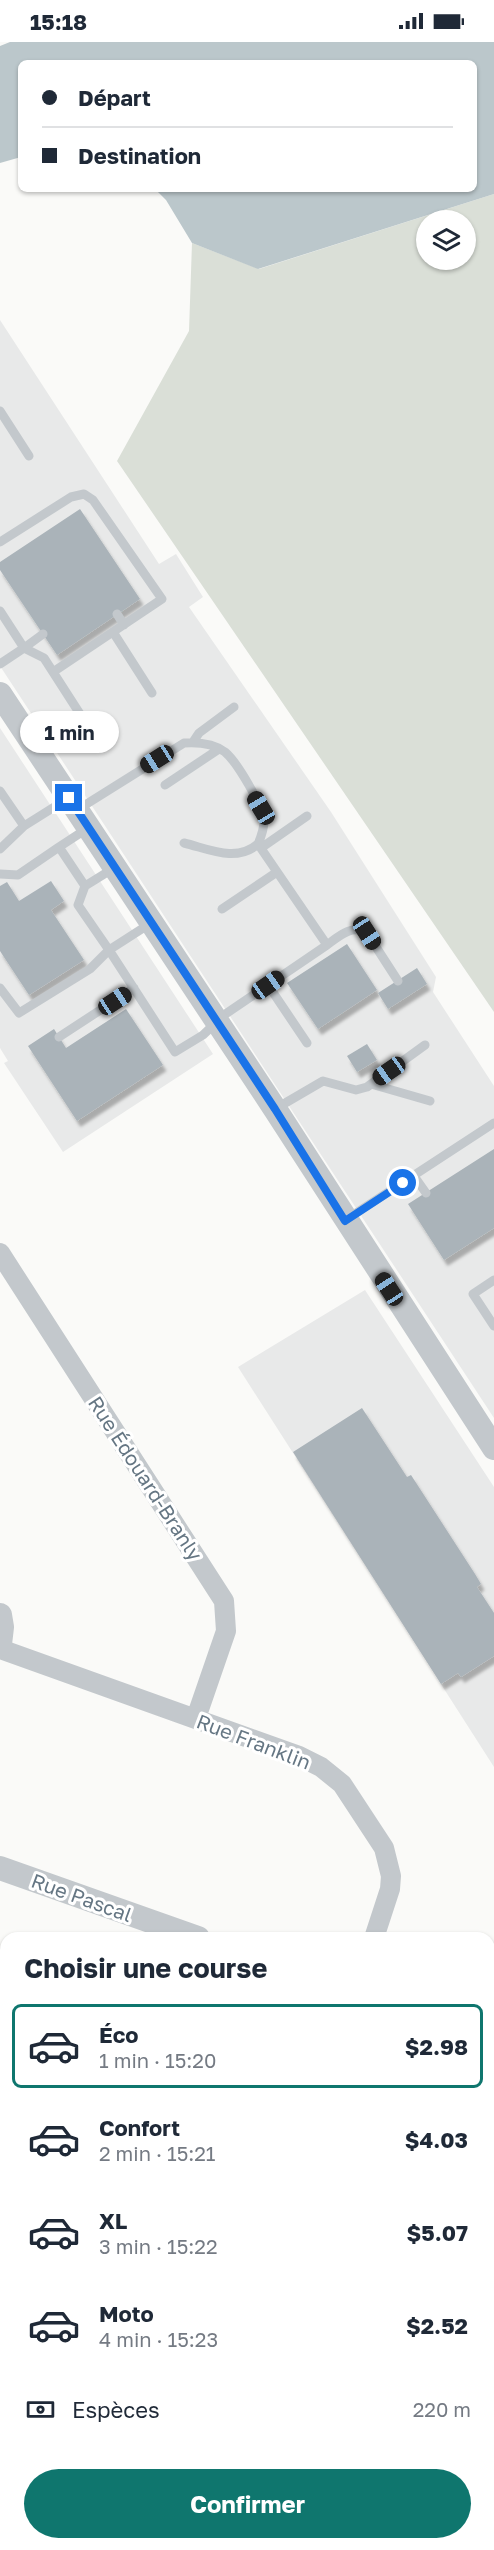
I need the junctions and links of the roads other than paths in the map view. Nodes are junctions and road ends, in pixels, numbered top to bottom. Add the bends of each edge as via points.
1 (0, 411) edge
2 (29, 456) dead end
3 (0, 542) edge
4 (0, 611) edge
5 (117, 614) dead end
6 (124, 625) junction
7 (113, 632) junction
8 (43, 634) dead end
9 (24, 648) junction
10 (0, 664) edge
11 (53, 672) junction
12 (152, 693) dead end
13 (0, 694) edge
14 (234, 707) dead end
15 (89, 728) dead end
16 (193, 742) junction
17 (219, 749) junction
18 (165, 784) dead end
19 (0, 791) edge
20 (78, 812) junction
21 (307, 816) dead end
22 (24, 826) junction
23 (184, 843) dead end
24 (259, 846) junction
25 (58, 847) junction
26 (0, 849) edge
27 (114, 868) junction
28 (277, 872) junction
29 (0, 874) edge
30 (85, 886) junction
31 (222, 909) dead end
32 (151, 923) junction
33 (327, 945) junction
34 (109, 950) junction
35 (398, 981) dead end
36 (268, 985) junction
37 (0, 988) edge
38 (134, 988) junction
39 (216, 1022) junction
40 (59, 1037) dead end
41 (307, 1043) dead end
42 (425, 1045) dead end
43 (371, 1084) junction
44 (430, 1101) dead end
45 (275, 1109) junction
46 (494, 1123) edge
47 (414, 1176) junction
48 (426, 1193) dead end
49 (345, 1221) junction
50 (0, 1253) edge
51 (494, 1280) edge
52 (494, 1326) edge
53 (494, 1448) edge
54 (0, 1615) edge
55 (0, 1644) edge
56 (0, 1649) edge
57 (196, 1718) junction
58 (0, 1868) edge
59 (181, 1932) edge
60 (376, 1932) edge

1 - 2 lane
3 - 6 lane via 71,497 90,496 162,599
4 - 9 lane
5 - 6 lane
6 - 7 lane
7 - 11 lane
7 - 12 lane
8 - 9 lane
9 - 10 lane
9 - 11 lane via 44,658
11 - 15 lane
13 - 20 street
14 - 16 lane
16 - 17 lane
16 - 20 lane via 173,749
17 - 18 lane
17 - 24 lane via 233,761 261,808 264,821
19 - 22 lane
20 - 22 lane
20 - 25 lane
20 - 27 street
21 - 24 lane
22 - 26 lane
23 - 24 lane via 232,855
24 - 28 lane
25 - 29 lane via 18,875
25 - 30 lane
27 - 30 lane
27 - 32 street
28 - 31 lane
28 - 33 lane
30 - 34 lane via 78,905
32 - 34 lane
32 - 39 street
33 - 35 lane via 353,929 362,930
33 - 36 lane
34 - 37 lane via 90,969 19,1013
34 - 38 lane
36 - 39 lane
36 - 41 lane
38 - 39 lane via 175,1052
38 - 40 lane
39 - 45 street
42 - 43 lane
43 - 44 lane
43 - 45 lane via 356,1090 323,1081
45 - 49 street
46 - 47 lane
47 - 48 lane
47 - 49 lane
49 - 53 street
50 - 57 street, Rue Édouard-Branly via 224,1601 226,1631
51 - 52 lane via 473,1294
54 - 55 street
56 - 57 street, Rue Franklin
57 - 60 street, Rue Franklin via 305,1758 342,1784 370,1824 389,1862 390,1889
58 - 59 street, Rue Pascal

